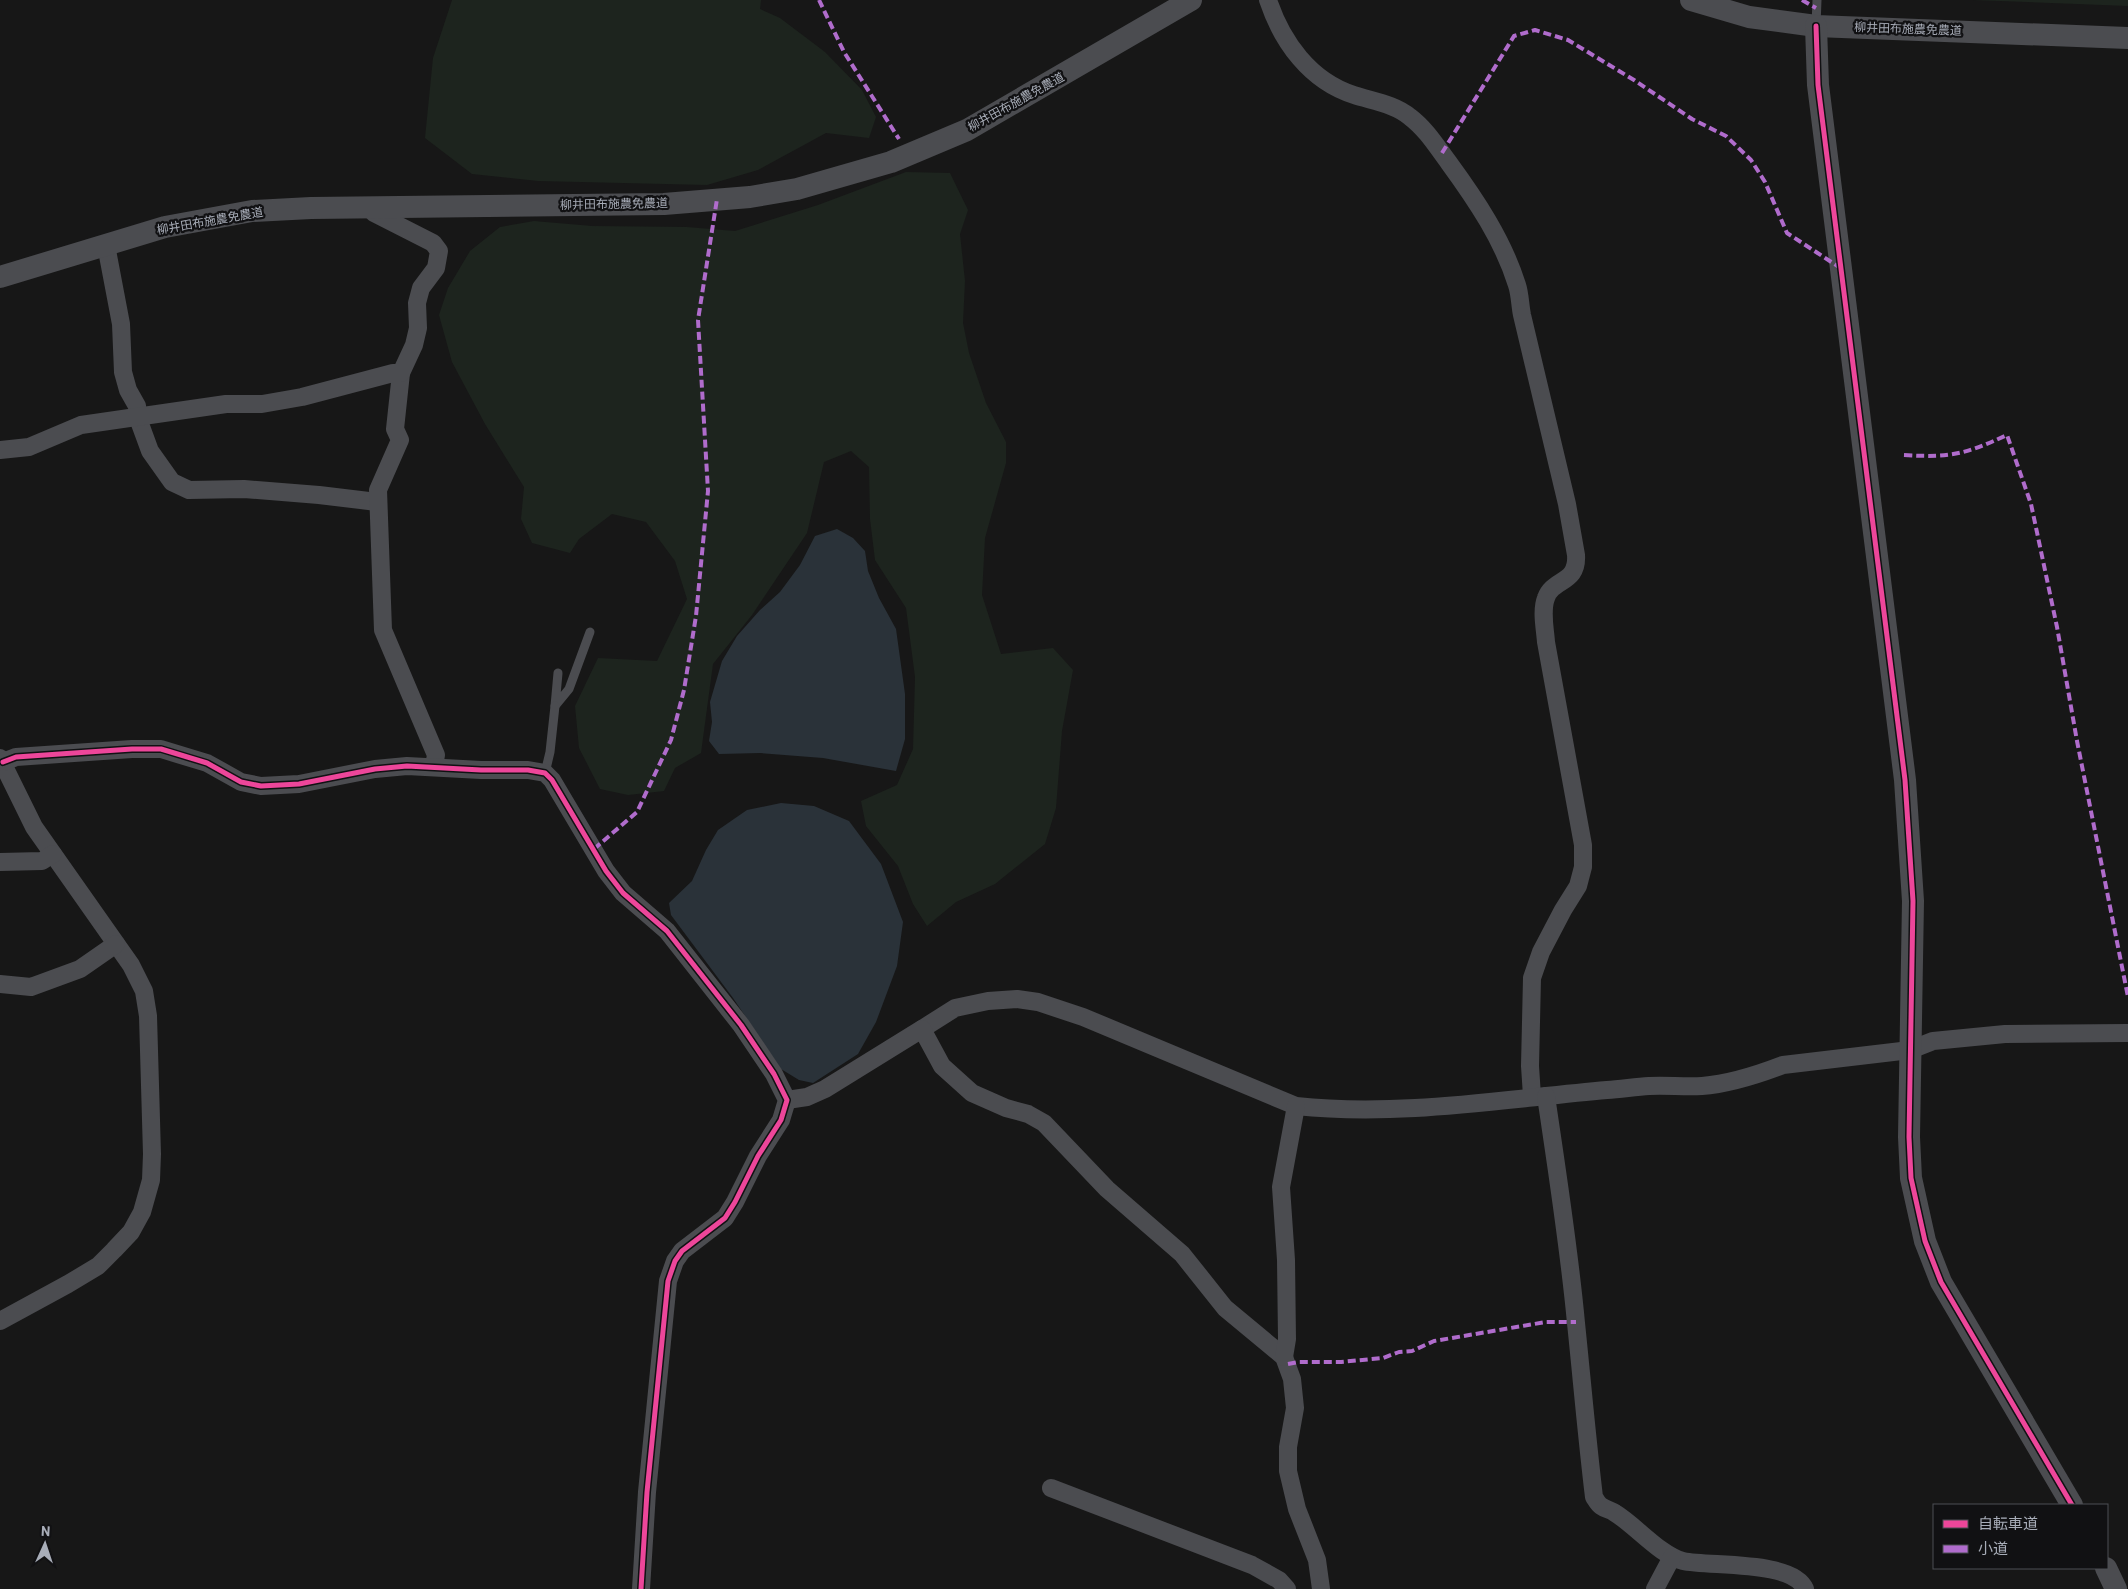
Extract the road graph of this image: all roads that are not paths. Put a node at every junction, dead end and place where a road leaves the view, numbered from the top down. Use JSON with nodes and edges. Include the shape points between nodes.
{"nodes":[{"id":1,"x":1191,"y":0,"type":"edge"},
{"id":2,"x":1268,"y":0,"type":"edge"},
{"id":3,"x":1691,"y":0,"type":"edge"},
{"id":4,"x":1817,"y":0,"type":"edge"},
{"id":5,"x":1816,"y":26,"type":"junction"},
{"id":6,"x":2128,"y":38,"type":"edge"},
{"id":7,"x":369,"y":208,"type":"junction"},
{"id":8,"x":106,"y":245,"type":"junction"},
{"id":9,"x":0,"y":277,"type":"edge"},
{"id":10,"x":401,"y":374,"type":"junction"},
{"id":11,"x":138,"y":416,"type":"junction"},
{"id":12,"x":0,"y":450,"type":"edge"},
{"id":13,"x":378,"y":502,"type":"junction"},
{"id":14,"x":590,"y":632,"type":"dead end"},
{"id":15,"x":558,"y":673,"type":"dead end"},
{"id":16,"x":555,"y":706,"type":"junction"},
{"id":17,"x":1,"y":760,"type":"edge"},
{"id":18,"x":434,"y":766,"type":"junction"},
{"id":19,"x":545,"y":772,"type":"junction"},
{"id":20,"x":53,"y":854,"type":"junction"},
{"id":21,"x":0,"y":862,"type":"edge"},
{"id":22,"x":116,"y":944,"type":"junction"},
{"id":23,"x":0,"y":984,"type":"edge"},
{"id":24,"x":922,"y":1029,"type":"junction"},
{"id":25,"x":2128,"y":1033,"type":"edge"},
{"id":26,"x":1910,"y":1050,"type":"junction"},
{"id":27,"x":1539,"y":1096,"type":"junction"},
{"id":28,"x":787,"y":1100,"type":"junction"},
{"id":29,"x":1296,"y":1106,"type":"junction"},
{"id":30,"x":0,"y":1321,"type":"edge"},
{"id":31,"x":1284,"y":1357,"type":"junction"},
{"id":32,"x":1051,"y":1488,"type":"dead end"},
{"id":33,"x":2071,"y":1504,"type":"edge"},
{"id":34,"x":1672,"y":1557,"type":"junction"},
{"id":35,"x":2106,"y":1569,"type":"edge"},
{"id":36,"x":641,"y":1589,"type":"edge"},
{"id":37,"x":1287,"y":1589,"type":"edge"},
{"id":38,"x":1321,"y":1589,"type":"edge"},
{"id":39,"x":1656,"y":1589,"type":"edge"},
{"id":40,"x":1805,"y":1589,"type":"edge"},
{"id":41,"x":2116,"y":1589,"type":"edge"}],
"edges":[{"from":1,"to":7,"type":"street","name":"柳井田布施農免農道","via":[[967,130],[891,162],[797,189],[750,197],[664,204]]},
{"from":2,"to":27,"type":"street","via":[[1293,50],[1322,80],[1351,94],[1383,103],[1409,116],[1426,132],[1472,194],[1502,248],[1518,286],[1576,555],[1574,572],[1546,598],[1544,616],[1583,845],[1583,867],[1578,886],[1541,952],[1532,978],[1530,1066]]},
{"from":3,"to":5,"type":"street","name":"柳井田布施農免農道","via":[[1749,17]]},
{"from":4,"to":5,"type":"lane"},
{"from":5,"to":6,"type":"street","name":"柳井田布施農免農道"},
{"from":5,"to":26,"type":"street","via":[[1818,85],[1905,780],[1913,902]]},
{"from":7,"to":8,"type":"street","name":"柳井田布施農免農道","via":[[252,211],[165,227]]},
{"from":7,"to":10,"type":"street","via":[[433,242],[438,252],[436,268],[422,288],[417,303],[418,328]]},
{"from":8,"to":9,"type":"street","name":"柳井田布施農免農道"},
{"from":8,"to":11,"type":"street","via":[[121,324],[124,372]]},
{"from":10,"to":11,"type":"street","via":[[393,373],[262,404],[226,404]]},
{"from":10,"to":13,"type":"street","via":[[395,429],[400,440],[378,490]]},
{"from":11,"to":12,"type":"street","via":[[81,425],[29,447]]},
{"from":11,"to":13,"type":"street","via":[[150,452],[172,482],[189,490],[244,489]]},
{"from":13,"to":18,"type":"street","via":[[383,630],[436,754]]},
{"from":14,"to":16,"type":"lane","via":[[569,689]]},
{"from":15,"to":16,"type":"lane"},
{"from":16,"to":19,"type":"lane"},
{"from":17,"to":18,"type":"street","via":[[161,749],[207,764],[241,782],[261,786],[299,784],[375,769]]},
{"from":17,"to":20,"type":"street","via":[[34,827]]},
{"from":18,"to":19,"type":"street"},
{"from":19,"to":28,"type":"street","via":[[606,871],[623,893],[667,931],[741,1025],[774,1074]]},
{"from":20,"to":21,"type":"street","via":[[42,861]]},
{"from":20,"to":22,"type":"street"},
{"from":22,"to":23,"type":"street","via":[[80,969],[31,987]]},
{"from":22,"to":30,"type":"street","via":[[144,991],[148,1016],[151,1180],[142,1212],[131,1232],[98,1266]]},
{"from":24,"to":28,"type":"street","via":[[825,1089],[807,1097]]},
{"from":24,"to":29,"type":"street","via":[[955,1008],[988,1001],[1038,1002],[1084,1017]]},
{"from":24,"to":31,"type":"street","via":[[942,1066],[972,1092],[1044,1123],[1107,1189],[1182,1254],[1225,1308]]},
{"from":25,"to":26,"type":"street","via":[[2005,1034],[1933,1041]]},
{"from":26,"to":27,"type":"street","via":[[1782,1064],[1725,1083],[1701,1086],[1648,1086]]},
{"from":26,"to":33,"type":"street","via":[[1911,1178],[1925,1241],[1941,1282]]},
{"from":27,"to":29,"type":"street","via":[[1374,1109]]},
{"from":27,"to":34,"type":"street","via":[[1576,1322],[1594,1497],[1599,1506],[1615,1513]]},
{"from":28,"to":36,"type":"street","via":[[781,1120],[735,1202],[724,1218],[682,1251],[668,1281]]},
{"from":29,"to":31,"type":"street","via":[[1282,1187],[1287,1319]]},
{"from":31,"to":38,"type":"street","via":[[1292,1379],[1295,1408],[1288,1447],[1288,1471],[1297,1509],[1317,1560]]},
{"from":32,"to":37,"type":"street","via":[[1252,1565],[1279,1580]]},
{"from":34,"to":39,"type":"street"},
{"from":34,"to":40,"type":"street","via":[[1773,1571],[1792,1576]]},
{"from":35,"to":41,"type":"street"}]}
